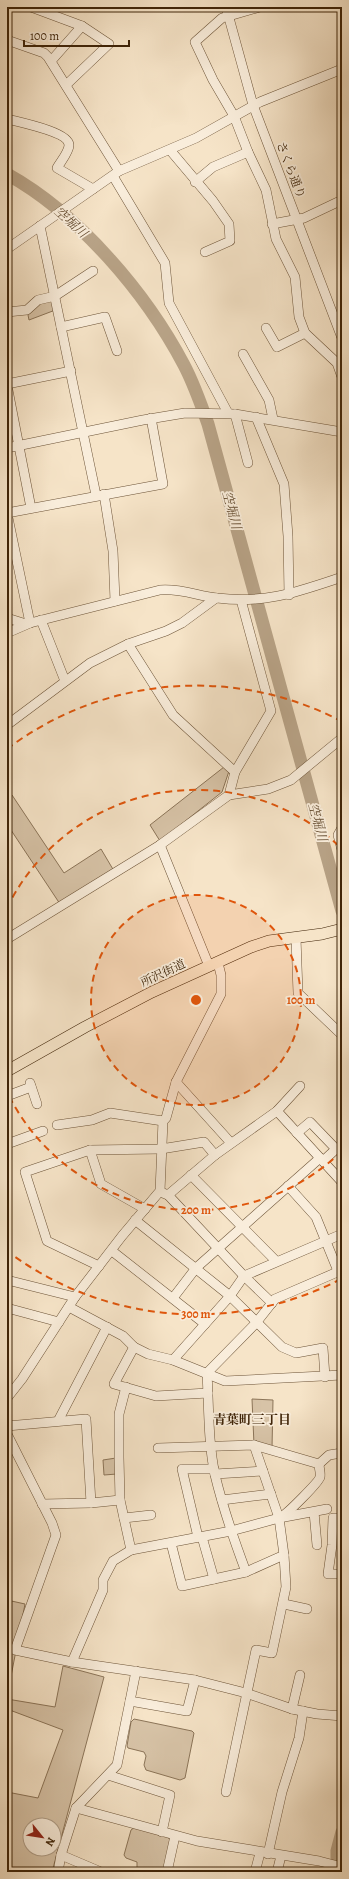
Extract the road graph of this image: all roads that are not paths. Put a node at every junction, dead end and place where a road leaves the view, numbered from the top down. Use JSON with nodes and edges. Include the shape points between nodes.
{"nodes":[{"id":1,"x":31,"y":7,"type":"edge"},
{"id":2,"x":260,"y":7,"type":"edge"},
{"id":3,"x":227,"y":12,"type":"edge"},
{"id":4,"x":82,"y":26,"type":"junction"},
{"id":5,"x":7,"y":40,"type":"edge"},
{"id":6,"x":52,"y":62,"type":"junction"},
{"id":7,"x":342,"y":69,"type":"edge"},
{"id":8,"x":66,"y":85,"type":"junction"},
{"id":9,"x":253,"y":105,"type":"junction"},
{"id":10,"x":234,"y":116,"type":"junction"},
{"id":11,"x":7,"y":119,"type":"edge"},
{"id":12,"x":170,"y":150,"type":"junction"},
{"id":13,"x":248,"y":152,"type":"junction"},
{"id":14,"x":116,"y":174,"type":"junction"},
{"id":15,"x":195,"y":182,"type":"junction"},
{"id":16,"x":93,"y":189,"type":"junction"},
{"id":17,"x":342,"y":200,"type":"edge"},
{"id":18,"x":297,"y":220,"type":"junction"},
{"id":19,"x":272,"y":224,"type":"junction"},
{"id":20,"x":40,"y":226,"type":"junction"},
{"id":21,"x":10,"y":245,"type":"edge"},
{"id":22,"x":206,"y":252,"type":"dead end"},
{"id":23,"x":93,"y":271,"type":"dead end"},
{"id":24,"x":55,"y":296,"type":"junction"},
{"id":25,"x":7,"y":312,"type":"edge"},
{"id":26,"x":61,"y":327,"type":"junction"},
{"id":27,"x":266,"y":328,"type":"dead end"},
{"id":28,"x":305,"y":333,"type":"junction"},
{"id":29,"x":342,"y":338,"type":"edge"},
{"id":30,"x":117,"y":351,"type":"dead end"},
{"id":31,"x":243,"y":354,"type":"dead end"},
{"id":32,"x":340,"y":362,"type":"edge"},
{"id":33,"x":70,"y":371,"type":"junction"},
{"id":34,"x":342,"y":377,"type":"edge"},
{"id":35,"x":7,"y":384,"type":"edge"},
{"id":36,"x":232,"y":413,"type":"junction"},
{"id":37,"x":256,"y":417,"type":"junction"},
{"id":38,"x":151,"y":418,"type":"junction"},
{"id":39,"x":273,"y":419,"type":"junction"},
{"id":40,"x":83,"y":432,"type":"junction"},
{"id":41,"x":342,"y":432,"type":"edge"},
{"id":42,"x":19,"y":446,"type":"junction"},
{"id":43,"x":7,"y":448,"type":"edge"},
{"id":44,"x":248,"y":463,"type":"dead end"},
{"id":45,"x":100,"y":495,"type":"junction"},
{"id":46,"x":31,"y":508,"type":"junction"},
{"id":47,"x":7,"y":513,"type":"edge"},
{"id":48,"x":342,"y":577,"type":"edge"},
{"id":49,"x":289,"y":595,"type":"junction"},
{"id":50,"x":216,"y":598,"type":"junction"},
{"id":51,"x":242,"y":600,"type":"junction"},
{"id":52,"x":115,"y":601,"type":"junction"},
{"id":53,"x":7,"y":618,"type":"edge"},
{"id":54,"x":41,"y":620,"type":"junction"},
{"id":55,"x":28,"y":624,"type":"junction"},
{"id":56,"x":7,"y":633,"type":"edge"},
{"id":57,"x":128,"y":644,"type":"junction"},
{"id":58,"x":65,"y":681,"type":"junction"},
{"id":59,"x":7,"y":725,"type":"edge"},
{"id":60,"x":342,"y":738,"type":"edge"},
{"id":61,"x":235,"y":772,"type":"junction"},
{"id":62,"x":229,"y":795,"type":"junction"},
{"id":63,"x":342,"y":828,"type":"edge"},
{"id":64,"x":160,"y":845,"type":"junction"},
{"id":65,"x":342,"y":850,"type":"edge"},
{"id":66,"x":339,"y":930,"type":"edge"},
{"id":67,"x":296,"y":938,"type":"junction"},
{"id":68,"x":7,"y":939,"type":"edge"},
{"id":69,"x":213,"y":964,"type":"junction"},
{"id":70,"x":342,"y":1035,"type":"edge"},
{"id":71,"x":7,"y":1071,"type":"edge"},
{"id":72,"x":176,"y":1082,"type":"junction"},
{"id":73,"x":300,"y":1086,"type":"dead end"},
{"id":74,"x":7,"y":1096,"type":"edge"},
{"id":75,"x":37,"y":1104,"type":"dead end"},
{"id":76,"x":277,"y":1111,"type":"junction"},
{"id":77,"x":163,"y":1121,"type":"junction"},
{"id":78,"x":57,"y":1125,"type":"dead end"},
{"id":79,"x":43,"y":1131,"type":"dead end"},
{"id":80,"x":297,"y":1133,"type":"junction"},
{"id":81,"x":231,"y":1143,"type":"junction"},
{"id":82,"x":7,"y":1144,"type":"edge"},
{"id":83,"x":161,"y":1149,"type":"junction"},
{"id":84,"x":90,"y":1150,"type":"junction"},
{"id":85,"x":215,"y":1155,"type":"junction"},
{"id":86,"x":321,"y":1159,"type":"junction"},
{"id":87,"x":192,"y":1175,"type":"junction"},
{"id":88,"x":342,"y":1182,"type":"edge"},
{"id":89,"x":288,"y":1186,"type":"junction"},
{"id":90,"x":164,"y":1193,"type":"junction"},
{"id":91,"x":145,"y":1209,"type":"junction"},
{"id":92,"x":135,"y":1220,"type":"junction"},
{"id":93,"x":242,"y":1226,"type":"junction"},
{"id":94,"x":342,"y":1234,"type":"edge"},
{"id":95,"x":326,"y":1241,"type":"junction"},
{"id":96,"x":218,"y":1248,"type":"junction"},
{"id":97,"x":112,"y":1251,"type":"junction"},
{"id":98,"x":276,"y":1261,"type":"junction"},
{"id":99,"x":99,"y":1266,"type":"junction"},
{"id":100,"x":196,"y":1268,"type":"junction"},
{"id":101,"x":340,"y":1271,"type":"edge"},
{"id":102,"x":244,"y":1276,"type":"junction"},
{"id":103,"x":7,"y":1280,"type":"edge"},
{"id":104,"x":230,"y":1296,"type":"junction"},
{"id":105,"x":75,"y":1297,"type":"junction"},
{"id":106,"x":173,"y":1298,"type":"junction"},
{"id":107,"x":272,"y":1303,"type":"junction"},
{"id":108,"x":69,"y":1307,"type":"junction"},
{"id":109,"x":7,"y":1308,"type":"edge"},
{"id":110,"x":59,"y":1322,"type":"junction"},
{"id":111,"x":256,"y":1322,"type":"junction"},
{"id":112,"x":205,"y":1324,"type":"junction"},
{"id":113,"x":107,"y":1327,"type":"junction"},
{"id":114,"x":134,"y":1347,"type":"junction"},
{"id":115,"x":173,"y":1360,"type":"junction"},
{"id":116,"x":206,"y":1374,"type":"junction"},
{"id":117,"x":325,"y":1376,"type":"junction"},
{"id":118,"x":342,"y":1376,"type":"edge"},
{"id":119,"x":126,"y":1387,"type":"junction"},
{"id":120,"x":208,"y":1393,"type":"junction"},
{"id":121,"x":7,"y":1398,"type":"edge"},
{"id":122,"x":58,"y":1421,"type":"junction"},
{"id":123,"x":7,"y":1426,"type":"edge"},
{"id":124,"x":7,"y":1434,"type":"edge"},
{"id":125,"x":254,"y":1444,"type":"junction"},
{"id":126,"x":211,"y":1446,"type":"junction"},
{"id":127,"x":158,"y":1448,"type":"dead end"},
{"id":128,"x":342,"y":1453,"type":"edge"},
{"id":129,"x":319,"y":1464,"type":"junction"},
{"id":130,"x":215,"y":1471,"type":"junction"},
{"id":131,"x":263,"y":1471,"type":"junction"},
{"id":132,"x":271,"y":1494,"type":"junction"},
{"id":133,"x":120,"y":1500,"type":"junction"},
{"id":134,"x":222,"y":1500,"type":"junction"},
{"id":135,"x":91,"y":1503,"type":"junction"},
{"id":136,"x":42,"y":1504,"type":"junction"},
{"id":137,"x":327,"y":1509,"type":"dead end"},
{"id":138,"x":314,"y":1512,"type":"junction"},
{"id":139,"x":151,"y":1515,"type":"dead end"},
{"id":140,"x":124,"y":1518,"type":"junction"},
{"id":141,"x":279,"y":1518,"type":"junction"},
{"id":142,"x":342,"y":1518,"type":"edge"},
{"id":143,"x":231,"y":1531,"type":"junction"},
{"id":144,"x":200,"y":1537,"type":"junction"},
{"id":145,"x":171,"y":1543,"type":"junction"},
{"id":146,"x":316,"y":1545,"type":"dead end"},
{"id":147,"x":131,"y":1550,"type":"junction"},
{"id":148,"x":284,"y":1555,"type":"junction"},
{"id":149,"x":246,"y":1572,"type":"junction"},
{"id":150,"x":342,"y":1574,"type":"edge"},
{"id":151,"x":214,"y":1579,"type":"junction"},
{"id":152,"x":284,"y":1604,"type":"junction"},
{"id":153,"x":307,"y":1609,"type":"dead end"},
{"id":154,"x":72,"y":1662,"type":"junction"},
{"id":155,"x":136,"y":1671,"type":"junction"},
{"id":156,"x":300,"y":1675,"type":"dead end"},
{"id":157,"x":195,"y":1680,"type":"junction"},
{"id":158,"x":246,"y":1693,"type":"junction"},
{"id":159,"x":130,"y":1701,"type":"junction"},
{"id":160,"x":292,"y":1709,"type":"junction"},
{"id":161,"x":303,"y":1711,"type":"junction"},
{"id":162,"x":342,"y":1716,"type":"edge"},
{"id":163,"x":108,"y":1775,"type":"junction"},
{"id":164,"x":226,"y":1792,"type":"dead end"},
{"id":165,"x":76,"y":1808,"type":"junction"},
{"id":166,"x":162,"y":1832,"type":"junction"},
{"id":167,"x":175,"y":1836,"type":"junction"},
{"id":168,"x":62,"y":1852,"type":"edge"},
{"id":169,"x":264,"y":1853,"type":"junction"},
{"id":170,"x":62,"y":1855,"type":"edge"},
{"id":171,"x":281,"y":1856,"type":"junction"},
{"id":172,"x":61,"y":1857,"type":"edge"},
{"id":173,"x":342,"y":1867,"type":"edge"},
{"id":174,"x":58,"y":1872,"type":"edge"},
{"id":175,"x":101,"y":1872,"type":"edge"},
{"id":176,"x":167,"y":1872,"type":"edge"},
{"id":177,"x":255,"y":1872,"type":"edge"},
{"id":178,"x":277,"y":1872,"type":"edge"}],
"edges":[{"from":1,"to":4,"type":"street"},
{"from":2,"to":3,"type":"street"},
{"from":3,"to":9,"type":"street","name":"さくら通り"},
{"from":3,"to":10,"type":"street","via":[[195,42]]},
{"from":4,"to":6,"type":"street"},
{"from":4,"to":8,"type":"street","via":[[109,44]]},
{"from":5,"to":6,"type":"street","via":[[44,54]]},
{"from":6,"to":8,"type":"street"},
{"from":7,"to":9,"type":"street"},
{"from":8,"to":14,"type":"street"},
{"from":9,"to":10,"type":"street"},
{"from":9,"to":18,"type":"street","name":"さくら通り"},
{"from":10,"to":12,"type":"street"},
{"from":10,"to":13,"type":"street"},
{"from":11,"to":16,"type":"street","via":[[56,132],[66,139],[68,147],[57,168]]},
{"from":12,"to":14,"type":"street"},
{"from":12,"to":15,"type":"street"},
{"from":13,"to":15,"type":"street","via":[[212,166]]},
{"from":13,"to":19,"type":"street","via":[[266,190]]},
{"from":14,"to":16,"type":"street"},
{"from":14,"to":36,"type":"street","via":[[165,263],[169,303]]},
{"from":15,"to":22,"type":"street","via":[[213,201],[229,224],[230,241]]},
{"from":16,"to":20,"type":"street"},
{"from":17,"to":18,"type":"street"},
{"from":18,"to":19,"type":"street"},
{"from":18,"to":29,"type":"street","name":"さくら通り"},
{"from":19,"to":28,"type":"street","via":[[276,239],[295,277],[299,317]]},
{"from":20,"to":21,"type":"street"},
{"from":20,"to":24,"type":"street"},
{"from":23,"to":24,"type":"street"},
{"from":24,"to":25,"type":"street","via":[[38,300],[27,310]]},
{"from":24,"to":26,"type":"street"},
{"from":26,"to":30,"type":"street","via":[[105,317]]},
{"from":26,"to":33,"type":"street"},
{"from":27,"to":28,"type":"street","via":[[277,347]]},
{"from":28,"to":32,"type":"street"},
{"from":31,"to":39,"type":"street","via":[[269,400]]},
{"from":32,"to":34,"type":"street"},
{"from":33,"to":35,"type":"street"},
{"from":33,"to":40,"type":"street"},
{"from":35,"to":42,"type":"street"},
{"from":36,"to":37,"type":"street"},
{"from":36,"to":38,"type":"street","via":[[185,413]]},
{"from":36,"to":44,"type":"street"},
{"from":37,"to":39,"type":"street"},
{"from":37,"to":49,"type":"street","via":[[284,484]]},
{"from":38,"to":40,"type":"street"},
{"from":38,"to":45,"type":"street","via":[[163,484]]},
{"from":39,"to":41,"type":"street"},
{"from":40,"to":42,"type":"street"},
{"from":40,"to":45,"type":"street"},
{"from":42,"to":43,"type":"street"},
{"from":42,"to":46,"type":"street"},
{"from":45,"to":46,"type":"street"},
{"from":45,"to":52,"type":"street","via":[[113,551]]},
{"from":46,"to":47,"type":"street"},
{"from":47,"to":55,"type":"street"},
{"from":48,"to":49,"type":"street"},
{"from":49,"to":51,"type":"street"},
{"from":50,"to":51,"type":"street"},
{"from":50,"to":52,"type":"street","via":[[169,589]]},
{"from":50,"to":57,"type":"street","via":[[182,623]]},
{"from":51,"to":61,"type":"street","via":[[271,711]]},
{"from":52,"to":54,"type":"street"},
{"from":53,"to":55,"type":"street"},
{"from":54,"to":55,"type":"street"},
{"from":54,"to":58,"type":"street"},
{"from":55,"to":56,"type":"street"},
{"from":57,"to":58,"type":"street","via":[[90,663]]},
{"from":57,"to":61,"type":"street","via":[[173,715]]},
{"from":58,"to":59,"type":"street"},
{"from":60,"to":62,"type":"street","via":[[295,777],[268,789]]},
{"from":61,"to":62,"type":"street"},
{"from":62,"to":64,"type":"street"},
{"from":63,"to":65,"type":"street","via":[[338,835]]},
{"from":64,"to":68,"type":"street"},
{"from":64,"to":69,"type":"street"},
{"from":66,"to":67,"type":"main road","name":"所沢街道"},
{"from":67,"to":69,"type":"main road","name":"所沢街道","via":[[260,944]]},
{"from":67,"to":70,"type":"street","via":[[298,993]]},
{"from":69,"to":71,"type":"main road","name":"所沢街道","via":[[117,1010]]},
{"from":69,"to":72,"type":"street","via":[[221,975],[221,994]]},
{"from":72,"to":77,"type":"street"},
{"from":72,"to":81,"type":"street"},
{"from":73,"to":76,"type":"street"},
{"from":74,"to":75,"type":"street","via":[[30,1084]]},
{"from":76,"to":80,"type":"street"},
{"from":76,"to":81,"type":"street"},
{"from":77,"to":78,"type":"street","via":[[110,1113],[92,1120]]},
{"from":77,"to":83,"type":"street"},
{"from":79,"to":82,"type":"street"},
{"from":80,"to":86,"type":"street"},
{"from":80,"to":86,"type":"street","via":[[310,1122],[336,1149]]},
{"from":81,"to":85,"type":"street"},
{"from":83,"to":84,"type":"street"},
{"from":83,"to":85,"type":"street","via":[[204,1142]]},
{"from":83,"to":90,"type":"street"},
{"from":84,"to":91,"type":"street","via":[[101,1184]]},
{"from":84,"to":99,"type":"street","via":[[25,1172],[47,1241]]},
{"from":85,"to":87,"type":"street"},
{"from":86,"to":88,"type":"street"},
{"from":86,"to":89,"type":"street"},
{"from":87,"to":90,"type":"street"},
{"from":87,"to":93,"type":"street"},
{"from":89,"to":93,"type":"street"},
{"from":89,"to":95,"type":"street","via":[[316,1217]]},
{"from":90,"to":91,"type":"street"},
{"from":90,"to":96,"type":"street"},
{"from":91,"to":92,"type":"street"},
{"from":92,"to":97,"type":"street"},
{"from":92,"to":100,"type":"street"},
{"from":93,"to":96,"type":"street"},
{"from":93,"to":98,"type":"street"},
{"from":94,"to":95,"type":"street"},
{"from":95,"to":98,"type":"street"},
{"from":95,"to":101,"type":"street"},
{"from":96,"to":100,"type":"street"},
{"from":96,"to":102,"type":"street"},
{"from":97,"to":99,"type":"street"},
{"from":97,"to":106,"type":"street"},
{"from":98,"to":102,"type":"street"},
{"from":99,"to":105,"type":"street"},
{"from":100,"to":104,"type":"street"},
{"from":100,"to":106,"type":"street"},
{"from":101,"to":107,"type":"street","via":[[275,1299]]},
{"from":102,"to":104,"type":"street"},
{"from":102,"to":107,"type":"street"},
{"from":103,"to":105,"type":"street"},
{"from":104,"to":111,"type":"street"},
{"from":104,"to":112,"type":"street"},
{"from":105,"to":108,"type":"street"},
{"from":106,"to":112,"type":"street"},
{"from":107,"to":111,"type":"street"},
{"from":108,"to":110,"type":"street"},
{"from":108,"to":113,"type":"street"},
{"from":109,"to":110,"type":"street"},
{"from":110,"to":121,"type":"street"},
{"from":111,"to":116,"type":"street"},
{"from":111,"to":117,"type":"street","via":[[282,1347],[296,1353],[323,1348]]},
{"from":112,"to":115,"type":"street"},
{"from":113,"to":114,"type":"street","via":[[123,1336]]},
{"from":113,"to":122,"type":"street"},
{"from":114,"to":115,"type":"street","via":[[148,1354]]},
{"from":114,"to":119,"type":"street","via":[[114,1384]]},
{"from":115,"to":116,"type":"street"},
{"from":116,"to":117,"type":"street","via":[[225,1381],[237,1382]]},
{"from":116,"to":120,"type":"street"},
{"from":117,"to":118,"type":"street"},
{"from":119,"to":120,"type":"street","via":[[156,1396]]},
{"from":119,"to":133,"type":"street","via":[[119,1414]]},
{"from":120,"to":126,"type":"street"},
{"from":122,"to":123,"type":"street"},
{"from":122,"to":135,"type":"street","via":[[86,1419]]},
{"from":124,"to":136,"type":"street"},
{"from":125,"to":126,"type":"street"},
{"from":125,"to":129,"type":"street"},
{"from":125,"to":131,"type":"street"},
{"from":126,"to":127,"type":"street"},
{"from":126,"to":130,"type":"street"},
{"from":128,"to":129,"type":"street","via":[[329,1455]]},
{"from":129,"to":141,"type":"street","via":[[321,1476],[316,1485],[296,1502],[288,1513]]},
{"from":130,"to":131,"type":"street"},
{"from":130,"to":134,"type":"street"},
{"from":130,"to":144,"type":"street","via":[[182,1469]]},
{"from":131,"to":132,"type":"street"},
{"from":132,"to":134,"type":"street"},
{"from":132,"to":141,"type":"street"},
{"from":133,"to":135,"type":"street"},
{"from":133,"to":140,"type":"street"},
{"from":134,"to":143,"type":"street"},
{"from":135,"to":136,"type":"street"},
{"from":136,"to":154,"type":"street","via":[[56,1535],[15,1650]]},
{"from":137,"to":138,"type":"street"},
{"from":138,"to":141,"type":"street"},
{"from":138,"to":146,"type":"street"},
{"from":139,"to":140,"type":"street"},
{"from":140,"to":147,"type":"street"},
{"from":141,"to":143,"type":"street"},
{"from":141,"to":148,"type":"street"},
{"from":142,"to":150,"type":"street","via":[[333,1518],[328,1574]]},
{"from":143,"to":144,"type":"street"},
{"from":143,"to":149,"type":"street"},
{"from":144,"to":145,"type":"street"},
{"from":144,"to":151,"type":"street"},
{"from":145,"to":147,"type":"street"},
{"from":145,"to":151,"type":"street","via":[[182,1586]]},
{"from":147,"to":154,"type":"street","via":[[113,1561],[103,1580],[103,1590]]},
{"from":148,"to":149,"type":"street"},
{"from":148,"to":152,"type":"street"},
{"from":149,"to":151,"type":"street"},
{"from":152,"to":153,"type":"street"},
{"from":152,"to":158,"type":"street","via":[[272,1653],[256,1650]]},
{"from":154,"to":155,"type":"street"},
{"from":155,"to":157,"type":"street"},
{"from":155,"to":159,"type":"street"},
{"from":156,"to":160,"type":"street"},
{"from":157,"to":158,"type":"street"},
{"from":157,"to":159,"type":"street","via":[[187,1711]]},
{"from":158,"to":160,"type":"street"},
{"from":158,"to":164,"type":"street"},
{"from":159,"to":163,"type":"street","via":[[117,1765]]},
{"from":160,"to":161,"type":"street"},
{"from":161,"to":162,"type":"street"},
{"from":161,"to":169,"type":"street","via":[[299,1738]]},
{"from":163,"to":165,"type":"street"},
{"from":163,"to":166,"type":"street","via":[[170,1795]]},
{"from":165,"to":166,"type":"street"},
{"from":165,"to":168,"type":"street"},
{"from":166,"to":167,"type":"street"},
{"from":167,"to":169,"type":"street"},
{"from":167,"to":176,"type":"street"},
{"from":169,"to":171,"type":"street"},
{"from":169,"to":177,"type":"street"},
{"from":170,"to":175,"type":"street"},
{"from":171,"to":173,"type":"street"},
{"from":171,"to":178,"type":"street"},
{"from":172,"to":174,"type":"street"}]}
